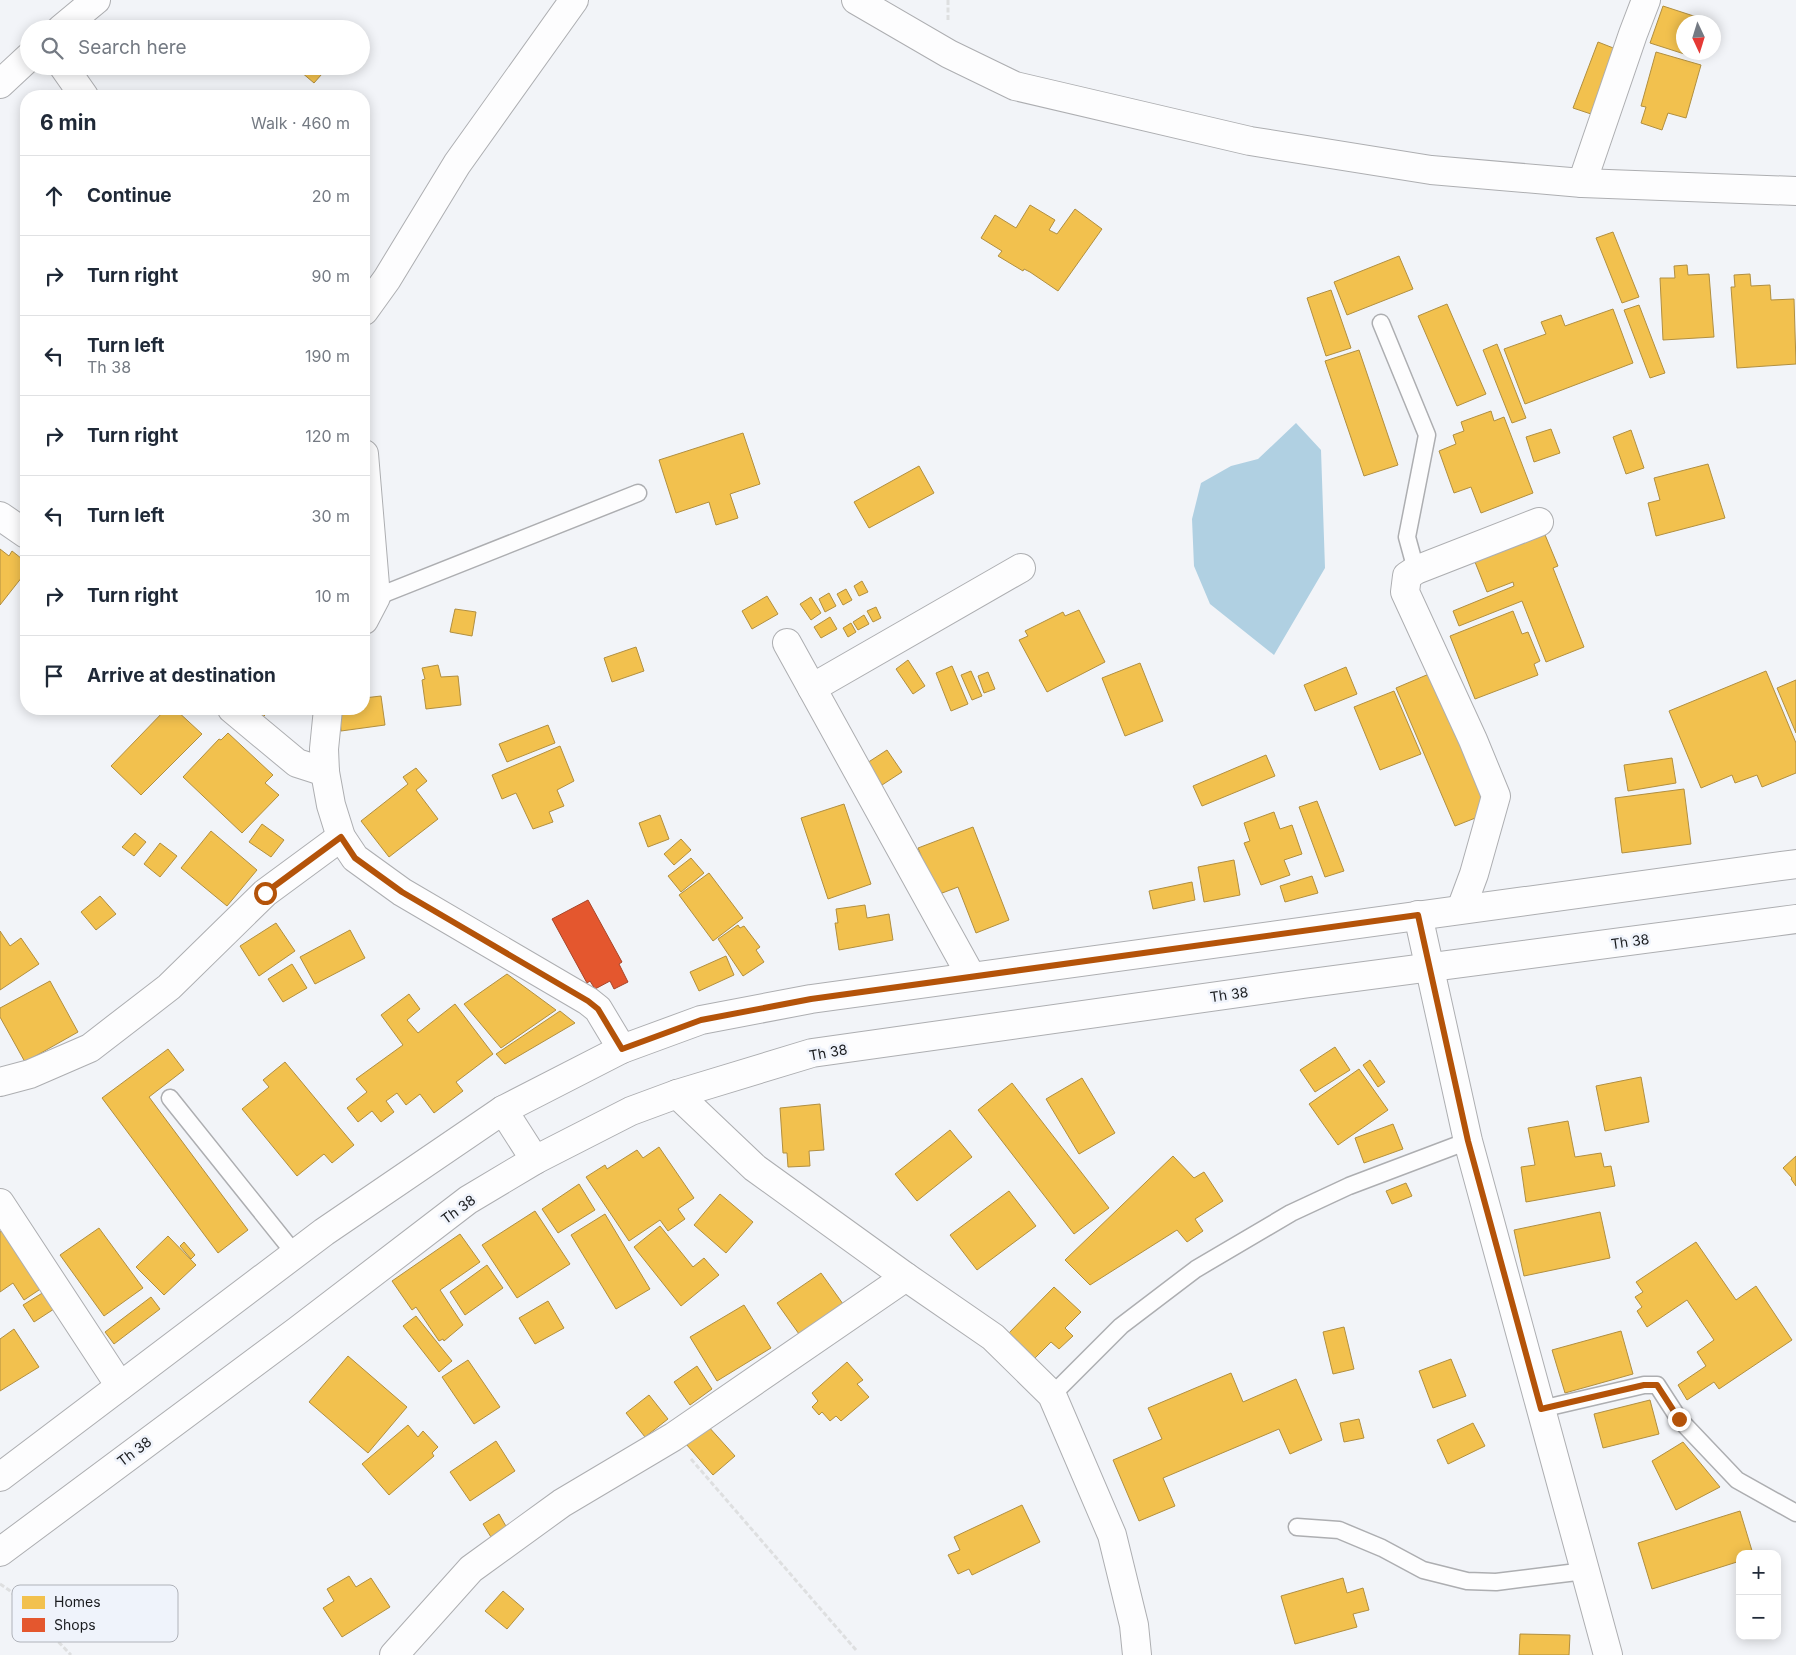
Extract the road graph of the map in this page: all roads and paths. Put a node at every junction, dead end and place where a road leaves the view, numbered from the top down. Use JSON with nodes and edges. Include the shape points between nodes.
{"nodes":[{"id":1,"x":96,"y":0,"type":"edge"},
{"id":2,"x":574,"y":0,"type":"edge"},
{"id":3,"x":856,"y":0,"type":"edge"},
{"id":4,"x":1646,"y":0,"type":"edge"},
{"id":5,"x":72,"y":20,"type":"edge"},
{"id":6,"x":20,"y":66,"type":"edge"},
{"id":7,"x":69,"y":75,"type":"edge"},
{"id":8,"x":0,"y":84,"type":"edge"},
{"id":9,"x":80,"y":90,"type":"edge"},
{"id":10,"x":1582,"y":183,"type":"junction"},
{"id":11,"x":1796,"y":190,"type":"edge"},
{"id":12,"x":370,"y":303,"type":"edge"},
{"id":13,"x":1381,"y":324,"type":"dead end"},
{"id":14,"x":638,"y":493,"type":"dead end"},
{"id":15,"x":0,"y":516,"type":"edge"},
{"id":16,"x":1539,"y":522,"type":"dead end"},
{"id":17,"x":20,"y":530,"type":"edge"},
{"id":18,"x":1021,"y":568,"type":"dead end"},
{"id":19,"x":1416,"y":570,"type":"junction"},
{"id":20,"x":370,"y":608,"type":"edge"},
{"id":21,"x":787,"y":643,"type":"dead end"},
{"id":22,"x":812,"y":688,"type":"junction"},
{"id":23,"x":239,"y":715,"type":"edge"},
{"id":24,"x":327,"y":715,"type":"edge"},
{"id":25,"x":325,"y":772,"type":"junction"},
{"id":26,"x":341,"y":837,"type":"junction"},
{"id":27,"x":1796,"y":864,"type":"edge"},
{"id":28,"x":1461,"y":909,"type":"junction"},
{"id":29,"x":1418,"y":915,"type":"junction"},
{"id":30,"x":1796,"y":919,"type":"edge"},
{"id":31,"x":1430,"y":968,"type":"junction"},
{"id":32,"x":971,"y":976,"type":"junction"},
{"id":33,"x":622,"y":1049,"type":"junction"},
{"id":34,"x":0,"y":1082,"type":"edge"},
{"id":35,"x":676,"y":1094,"type":"junction"},
{"id":36,"x":170,"y":1098,"type":"dead end"},
{"id":37,"x":503,"y":1110,"type":"junction"},
{"id":38,"x":1468,"y":1141,"type":"junction"},
{"id":39,"x":535,"y":1160,"type":"junction"},
{"id":40,"x":0,"y":1203,"type":"edge"},
{"id":41,"x":295,"y":1254,"type":"junction"},
{"id":42,"x":906,"y":1277,"type":"junction"},
{"id":43,"x":120,"y":1386,"type":"junction"},
{"id":44,"x":1052,"y":1395,"type":"junction"},
{"id":45,"x":1541,"y":1409,"type":"junction"},
{"id":46,"x":673,"y":1437,"type":"junction"},
{"id":47,"x":0,"y":1477,"type":"edge"},
{"id":48,"x":1796,"y":1513,"type":"edge"},
{"id":49,"x":1297,"y":1527,"type":"dead end"},
{"id":50,"x":0,"y":1552,"type":"edge"},
{"id":51,"x":1585,"y":1571,"type":"junction"},
{"id":52,"x":0,"y":1584,"type":"edge"},
{"id":53,"x":12,"y":1594,"type":"edge"},
{"id":54,"x":58,"y":1642,"type":"edge"},
{"id":55,"x":856,"y":1650,"type":"dead end"},
{"id":56,"x":71,"y":1655,"type":"edge"},
{"id":57,"x":394,"y":1655,"type":"edge"},
{"id":58,"x":1137,"y":1655,"type":"edge"},
{"id":59,"x":1608,"y":1655,"type":"edge"}],
"edges":[{"from":1,"to":5,"type":"street"},
{"from":2,"to":12,"type":"street","via":[[457,164]]},
{"from":3,"to":10,"type":"street","via":[[949,54],[1015,86],[1250,141],[1431,170]]},
{"from":4,"to":10,"type":"street"},
{"from":6,"to":8,"type":"street"},
{"from":7,"to":9,"type":"street"},
{"from":10,"to":11,"type":"street"},
{"from":13,"to":19,"type":"lane","via":[[1427,434],[1406,537]]},
{"from":14,"to":20,"type":"lane"},
{"from":15,"to":17,"type":"street"},
{"from":16,"to":19,"type":"street"},
{"from":18,"to":22,"type":"street"},
{"from":19,"to":28,"type":"street","via":[[1407,576],[1405,592],[1496,796]]},
{"from":21,"to":22,"type":"street"},
{"from":22,"to":32,"type":"street"},
{"from":23,"to":25,"type":"street","via":[[297,763]]},
{"from":24,"to":25,"type":"street"},
{"from":25,"to":26,"type":"street"},
{"from":26,"to":33,"type":"street","via":[[355,858],[402,892],[588,1001],[598,1009]]},
{"from":26,"to":34,"type":"street","via":[[265,893],[169,987],[90,1048],[30,1074]]},
{"from":27,"to":28,"type":"street"},
{"from":28,"to":29,"type":"street"},
{"from":29,"to":31,"type":"street"},
{"from":29,"to":32,"type":"street"},
{"from":30,"to":31,"type":"street","name":"Th 38"},
{"from":31,"to":35,"type":"street","name":"Th 38","via":[[812,1053]]},
{"from":31,"to":38,"type":"street"},
{"from":32,"to":33,"type":"street","via":[[811,999],[701,1020]]},
{"from":33,"to":37,"type":"street"},
{"from":35,"to":39,"type":"street","name":"Th 38","via":[[631,1111]]},
{"from":35,"to":42,"type":"street","via":[[755,1168]]},
{"from":36,"to":41,"type":"lane"},
{"from":37,"to":39,"type":"street"},
{"from":37,"to":41,"type":"street"},
{"from":38,"to":44,"type":"lane","via":[[1349,1186],[1196,1269],[1121,1326]]},
{"from":38,"to":45,"type":"street"},
{"from":39,"to":50,"type":"street","name":"Th 38","via":[[468,1200]]},
{"from":40,"to":43,"type":"street"},
{"from":41,"to":43,"type":"street"},
{"from":42,"to":44,"type":"street","via":[[992,1338]]},
{"from":42,"to":46,"type":"street"},
{"from":43,"to":47,"type":"street"},
{"from":44,"to":58,"type":"street","via":[[1112,1535],[1134,1625]]},
{"from":45,"to":48,"type":"lane","via":[[1644,1385],[1657,1385],[1679,1419],[1737,1480]]},
{"from":45,"to":51,"type":"street"},
{"from":46,"to":55,"type":"path"},
{"from":46,"to":57,"type":"street","via":[[562,1503],[471,1569]]},
{"from":49,"to":51,"type":"lane","via":[[1339,1530],[1423,1570],[1466,1581],[1496,1582]]},
{"from":51,"to":59,"type":"street"},
{"from":52,"to":53,"type":"path"},
{"from":54,"to":56,"type":"path"}]}
